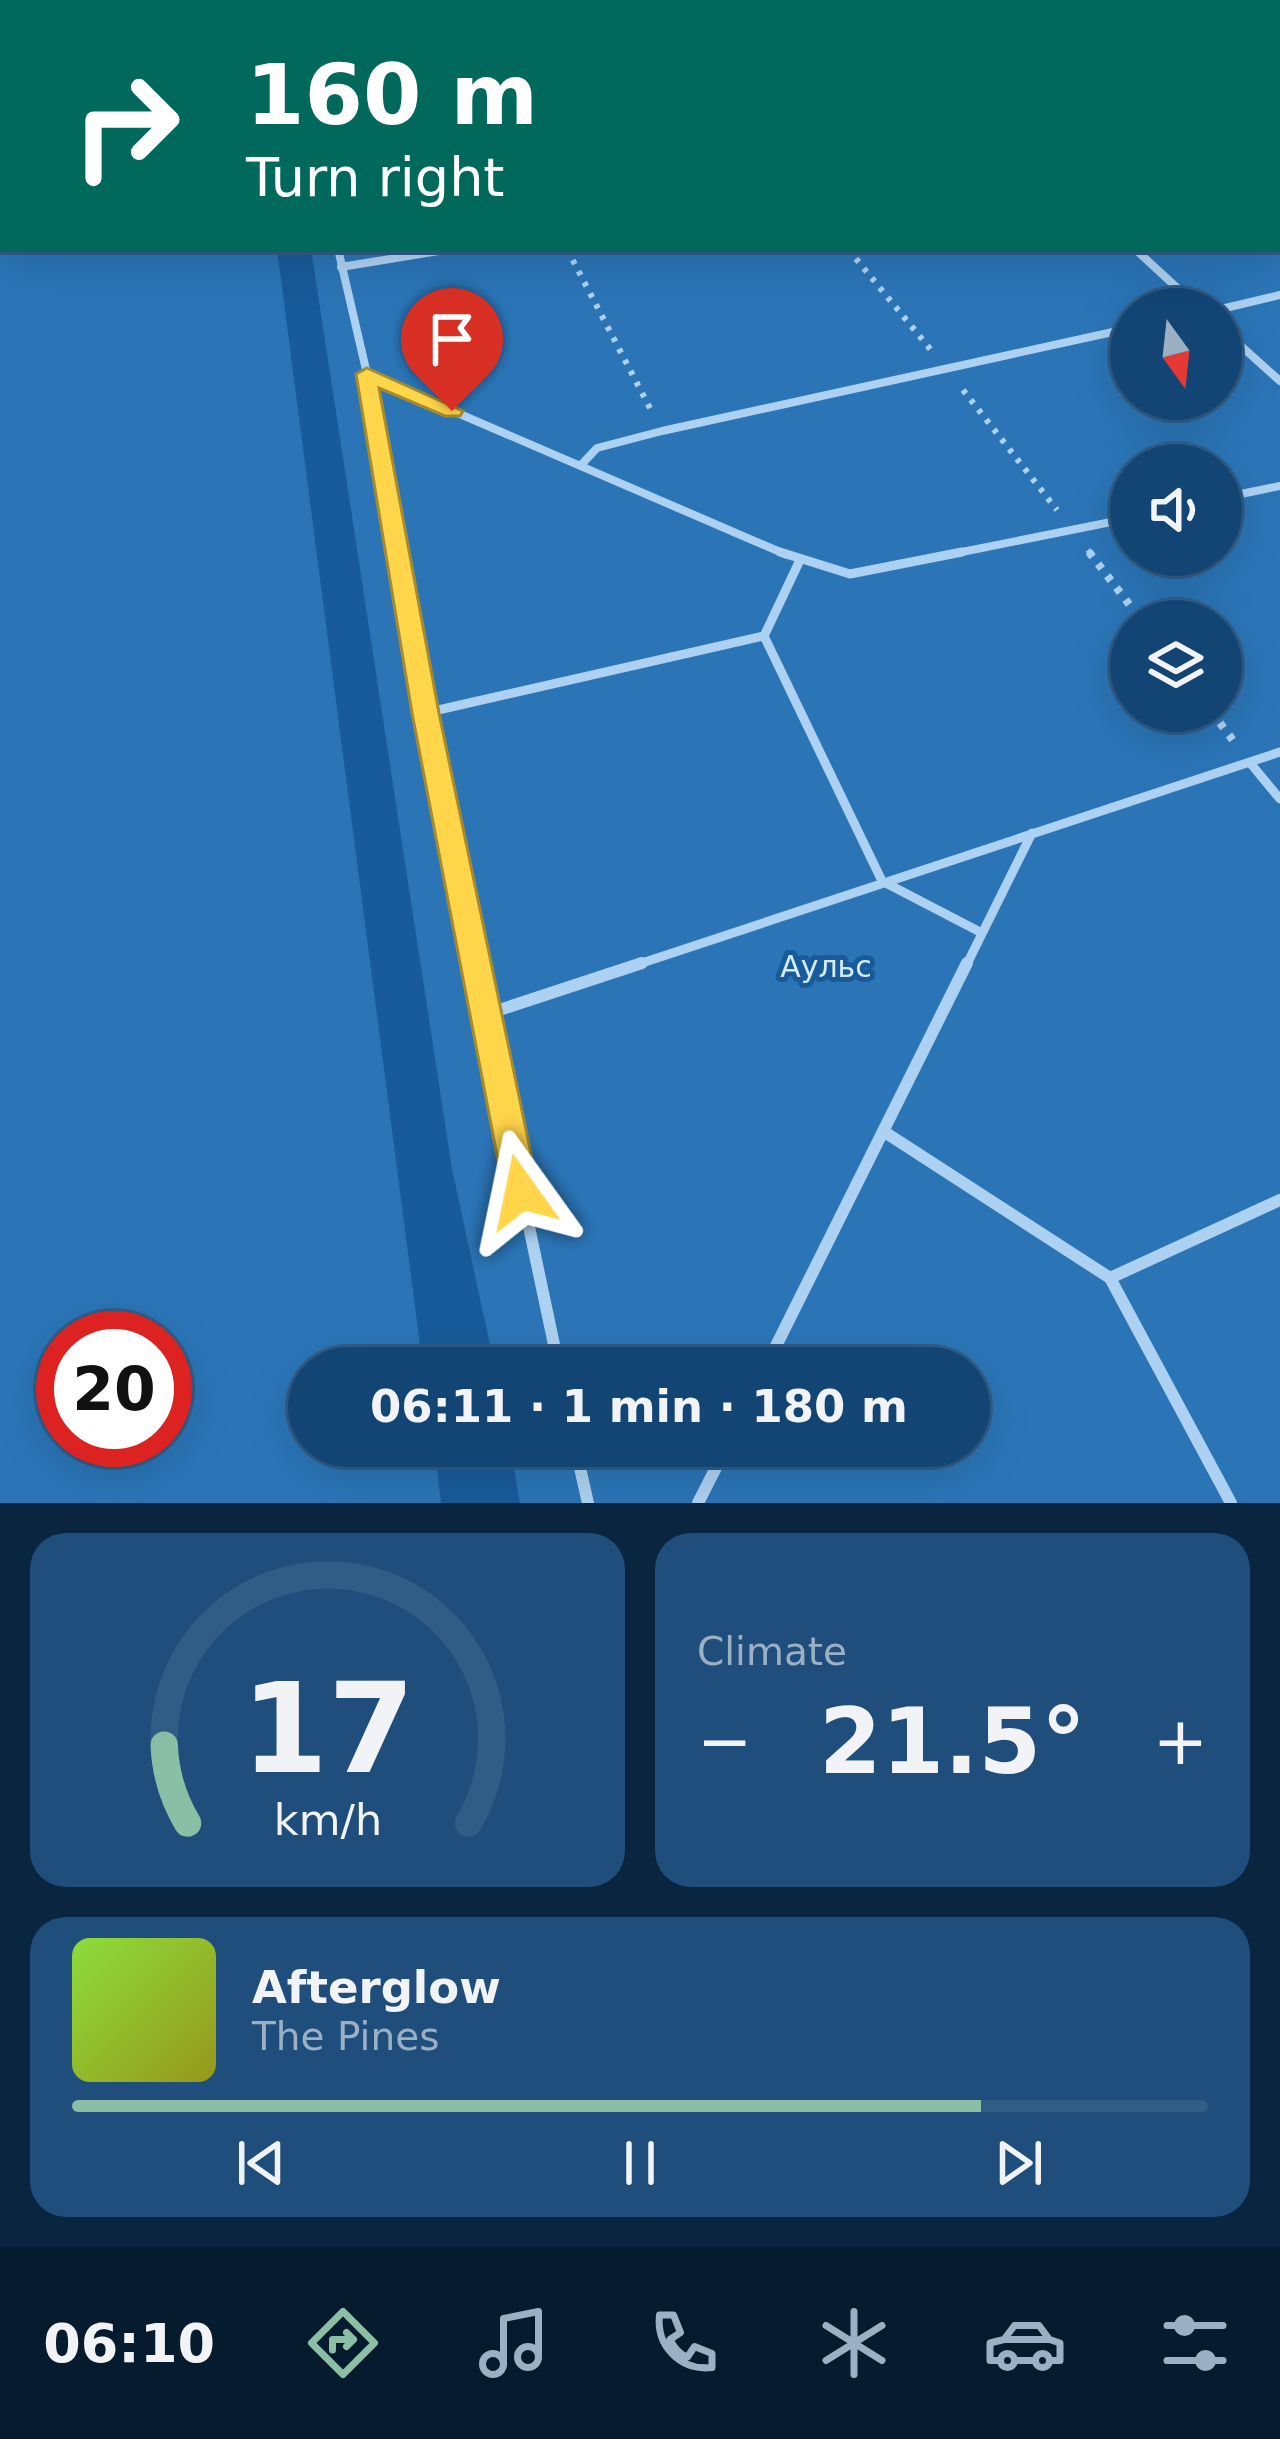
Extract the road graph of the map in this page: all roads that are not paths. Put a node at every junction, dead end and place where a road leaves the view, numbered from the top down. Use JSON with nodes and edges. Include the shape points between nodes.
{"nodes":[{"id":1,"x":338,"y":252,"type":"edge"},
{"id":2,"x":433,"y":252,"type":"edge"},
{"id":3,"x":1139,"y":252,"type":"edge"},
{"id":4,"x":341,"y":267,"type":"junction"},
{"id":5,"x":1178,"y":288,"type":"edge"},
{"id":6,"x":1280,"y":295,"type":"edge"},
{"id":7,"x":1242,"y":304,"type":"edge"},
{"id":8,"x":1110,"y":332,"type":"edge"},
{"id":9,"x":1242,"y":347,"type":"edge"},
{"id":10,"x":367,"y":374,"type":"junction"},
{"id":11,"x":1280,"y":381,"type":"edge"},
{"id":12,"x":581,"y":466,"type":"junction"},
{"id":13,"x":1280,"y":486,"type":"edge"},
{"id":14,"x":1242,"y":494,"type":"edge"},
{"id":15,"x":1110,"y":522,"type":"edge"},
{"id":16,"x":800,"y":560,"type":"junction"},
{"id":17,"x":764,"y":636,"type":"junction"},
{"id":18,"x":425,"y":713,"type":"junction"},
{"id":19,"x":1280,"y":752,"type":"edge"},
{"id":20,"x":1251,"y":764,"type":"junction"},
{"id":21,"x":1280,"y":799,"type":"edge"},
{"id":22,"x":1032,"y":833,"type":"junction"},
{"id":23,"x":882,"y":880,"type":"junction"},
{"id":24,"x":982,"y":933,"type":"junction"},
{"id":25,"x":484,"y":1015,"type":"junction"},
{"id":26,"x":883,"y":1131,"type":"junction"},
{"id":27,"x":1280,"y":1200,"type":"edge"},
{"id":28,"x":1110,"y":1279,"type":"junction"},
{"id":29,"x":555,"y":1347,"type":"edge"},
{"id":30,"x":775,"y":1347,"type":"edge"},
{"id":31,"x":579,"y":1467,"type":"edge"},
{"id":32,"x":716,"y":1467,"type":"edge"},
{"id":33,"x":587,"y":1503,"type":"edge"},
{"id":34,"x":698,"y":1503,"type":"edge"},
{"id":35,"x":1231,"y":1503,"type":"edge"}],
"edges":[{"from":1,"to":4,"type":"lane"},
{"from":2,"to":4,"type":"lane"},
{"from":3,"to":5,"type":"lane"},
{"from":4,"to":10,"type":"lane"},
{"from":6,"to":7,"type":"lane"},
{"from":8,"to":12,"type":"lane","via":[[662,431],[597,448]]},
{"from":9,"to":11,"type":"lane"},
{"from":10,"to":12,"type":"lane"},
{"from":10,"to":18,"type":"lane"},
{"from":12,"to":16,"type":"lane"},
{"from":13,"to":14,"type":"lane"},
{"from":15,"to":16,"type":"lane","via":[[850,574]]},
{"from":16,"to":17,"type":"lane"},
{"from":17,"to":18,"type":"lane"},
{"from":17,"to":23,"type":"lane"},
{"from":18,"to":25,"type":"lane"},
{"from":19,"to":20,"type":"lane"},
{"from":20,"to":21,"type":"lane"},
{"from":20,"to":22,"type":"lane"},
{"from":22,"to":23,"type":"lane"},
{"from":22,"to":24,"type":"lane"},
{"from":23,"to":24,"type":"lane"},
{"from":23,"to":25,"type":"lane"},
{"from":24,"to":26,"type":"lane"},
{"from":25,"to":29,"type":"lane"},
{"from":26,"to":28,"type":"lane"},
{"from":26,"to":30,"type":"lane"},
{"from":27,"to":28,"type":"lane"},
{"from":28,"to":35,"type":"lane"},
{"from":31,"to":33,"type":"lane"},
{"from":32,"to":34,"type":"lane"}]}
